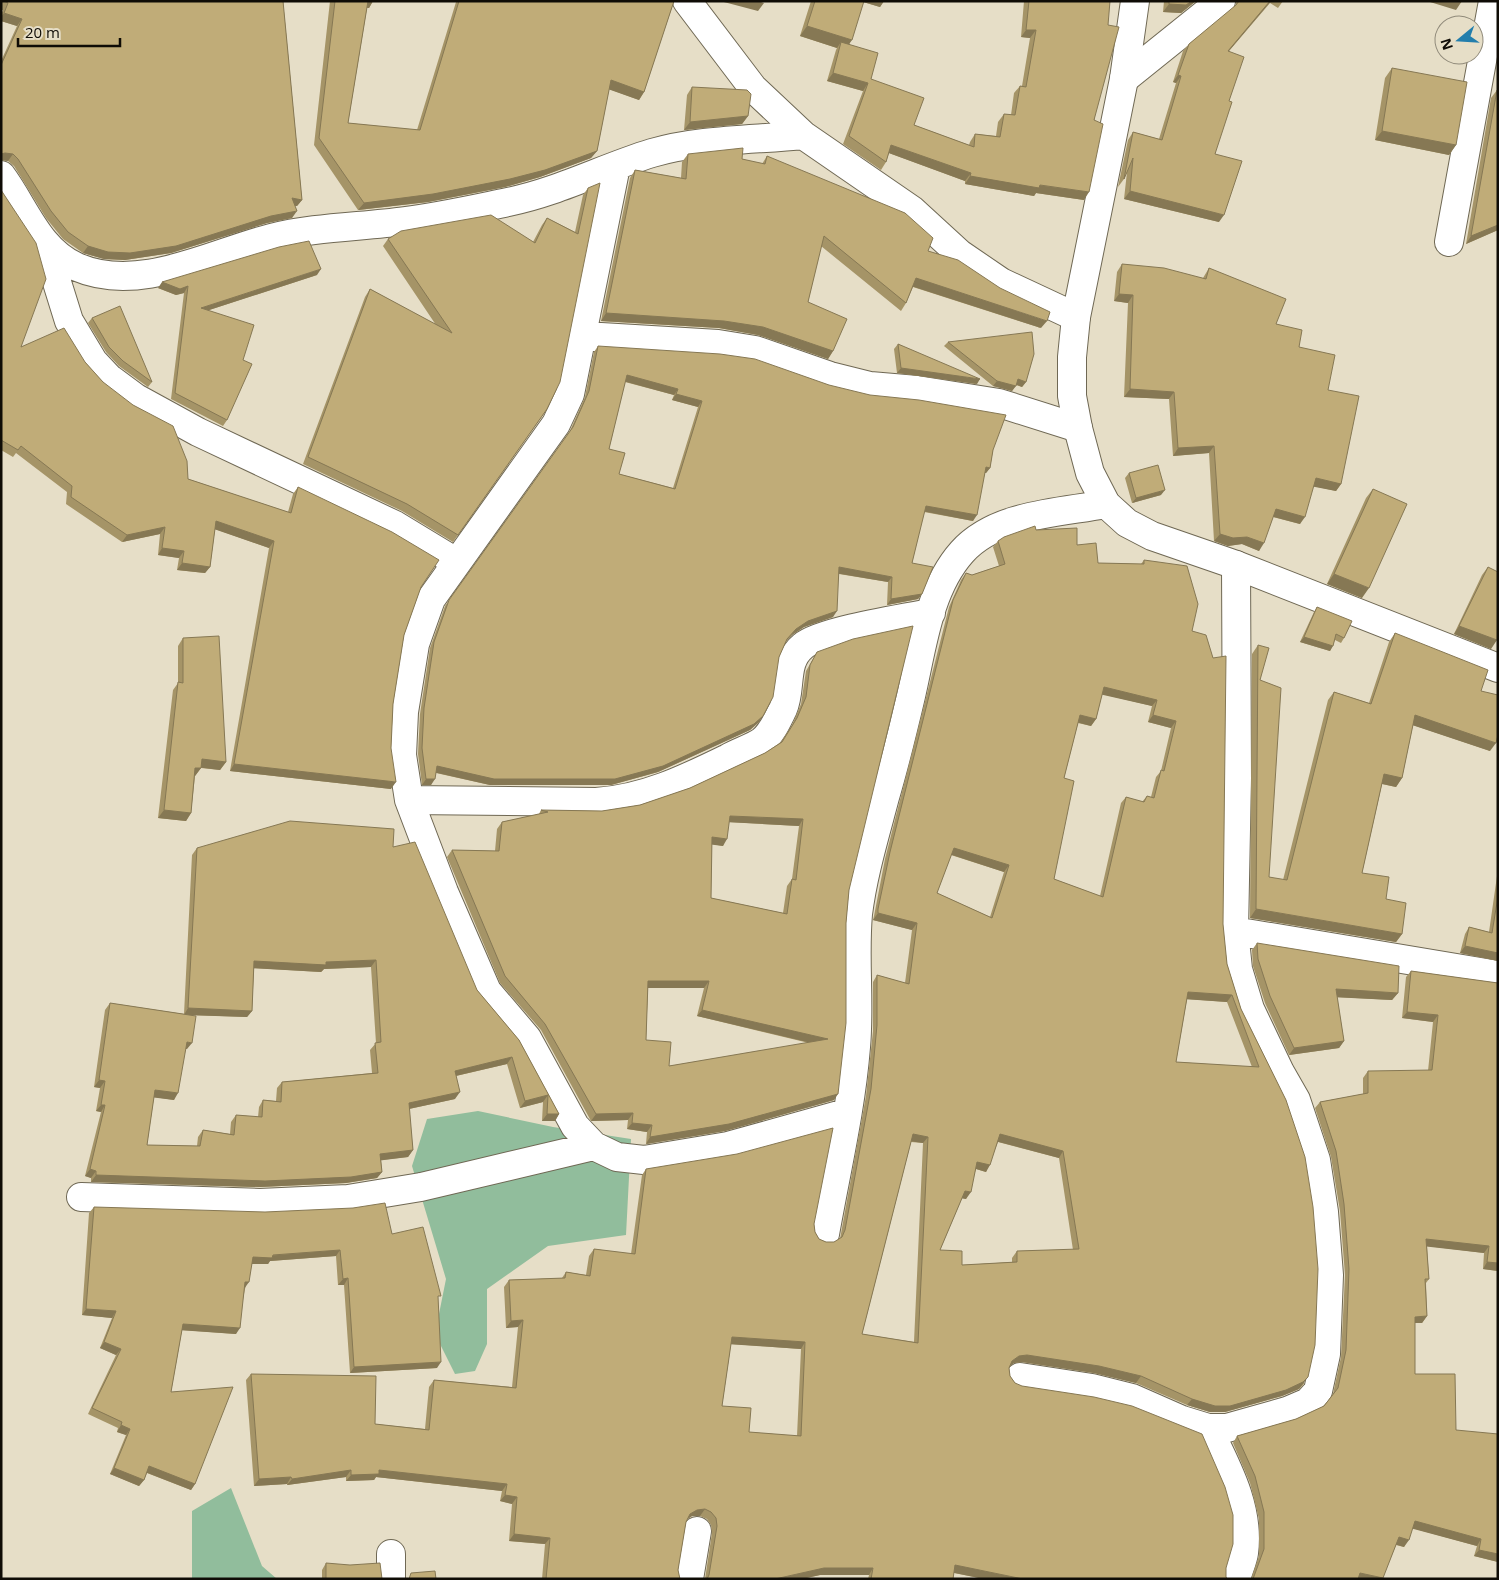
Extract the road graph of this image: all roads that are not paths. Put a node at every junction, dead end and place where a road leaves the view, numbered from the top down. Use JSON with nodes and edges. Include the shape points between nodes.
{"nodes":[{"id":1,"x":688,"y":1,"type":"edge"},
{"id":2,"x":1135,"y":1,"type":"edge"},
{"id":3,"x":1220,"y":1,"type":"edge"},
{"id":4,"x":1493,"y":1,"type":"edge"},
{"id":5,"x":1124,"y":79,"type":"junction"},
{"id":6,"x":803,"y":134,"type":"junction"},
{"id":7,"x":616,"y":166,"type":"junction"},
{"id":8,"x":1,"y":175,"type":"edge"},
{"id":9,"x":1449,"y":242,"type":"dead end"},
{"id":10,"x":46,"y":246,"type":"junction"},
{"id":11,"x":1076,"y":317,"type":"junction"},
{"id":12,"x":584,"y":336,"type":"junction"},
{"id":13,"x":1078,"y":428,"type":"junction"},
{"id":14,"x":1106,"y":504,"type":"junction"},
{"id":15,"x":456,"y":562,"type":"junction"},
{"id":16,"x":1236,"y":565,"type":"junction"},
{"id":17,"x":931,"y":613,"type":"junction"},
{"id":18,"x":1498,"y":668,"type":"edge"},
{"id":19,"x":409,"y":800,"type":"junction"},
{"id":20,"x":1234,"y":931,"type":"junction"},
{"id":21,"x":1498,"y":975,"type":"edge"},
{"id":22,"x":846,"y":1113,"type":"junction"},
{"id":23,"x":594,"y":1146,"type":"junction"},
{"id":24,"x":81,"y":1197,"type":"dead end"},
{"id":25,"x":825,"y":1234,"type":"dead end"},
{"id":26,"x":1020,"y":1377,"type":"dead end"},
{"id":27,"x":1208,"y":1428,"type":"junction"},
{"id":28,"x":697,"y":1531,"type":"dead end"},
{"id":29,"x":689,"y":1579,"type":"edge"},
{"id":30,"x":1236,"y":1579,"type":"edge"}],
"edges":[{"from":1,"to":6,"type":"street","via":[[753,88]]},
{"from":2,"to":5,"type":"street"},
{"from":3,"to":5,"type":"street"},
{"from":4,"to":9,"type":"street"},
{"from":5,"to":11,"type":"street"},
{"from":6,"to":7,"type":"street","via":[[688,147],[654,153]]},
{"from":6,"to":11,"type":"street","via":[[912,210],[960,254],[992,276]]},
{"from":7,"to":10,"type":"street","via":[[513,201],[404,222],[344,226],[272,238],[195,263],[140,276],[103,274],[77,267]]},
{"from":7,"to":12,"type":"street"},
{"from":8,"to":10,"type":"street"},
{"from":10,"to":15,"type":"street","via":[[69,321],[89,355],[109,378],[136,398],[198,432],[395,525]]},
{"from":11,"to":13,"type":"street","via":[[1072,396]]},
{"from":12,"to":13,"type":"street","via":[[718,344],[755,350],[870,386],[998,403]]},
{"from":12,"to":15,"type":"street","via":[[570,394],[556,424]]},
{"from":13,"to":14,"type":"street","via":[[1090,472]]},
{"from":14,"to":16,"type":"street","via":[[1127,523],[1152,536]]},
{"from":14,"to":17,"type":"street","via":[[1006,522],[984,532],[962,552],[942,580]]},
{"from":15,"to":19,"type":"street","via":[[431,599],[415,644],[404,712],[402,755]]},
{"from":16,"to":18,"type":"street"},
{"from":16,"to":20,"type":"street"},
{"from":17,"to":19,"type":"street","via":[[840,632],[803,645],[792,660],[785,704],[775,726],[762,741],[683,780],[648,793],[596,802]]},
{"from":17,"to":22,"type":"street","via":[[865,871],[858,914],[856,1048]]},
{"from":19,"to":23,"type":"street","via":[[487,991],[527,1038],[575,1126]]},
{"from":20,"to":21,"type":"street"},
{"from":20,"to":27,"type":"street","via":[[1238,969],[1250,1009],[1296,1100],[1316,1160],[1329,1275],[1326,1354],[1318,1391],[1308,1402],[1227,1428]]},
{"from":22,"to":23,"type":"street","via":[[728,1146],[644,1160],[617,1157]]},
{"from":22,"to":25,"type":"street"},
{"from":23,"to":24,"type":"street","via":[[421,1187],[348,1200],[260,1203]]},
{"from":26,"to":27,"type":"street","via":[[1132,1398]]},
{"from":27,"to":30,"type":"street","via":[[1230,1473],[1245,1521],[1244,1554]]},
{"from":28,"to":29,"type":"street"}]}
